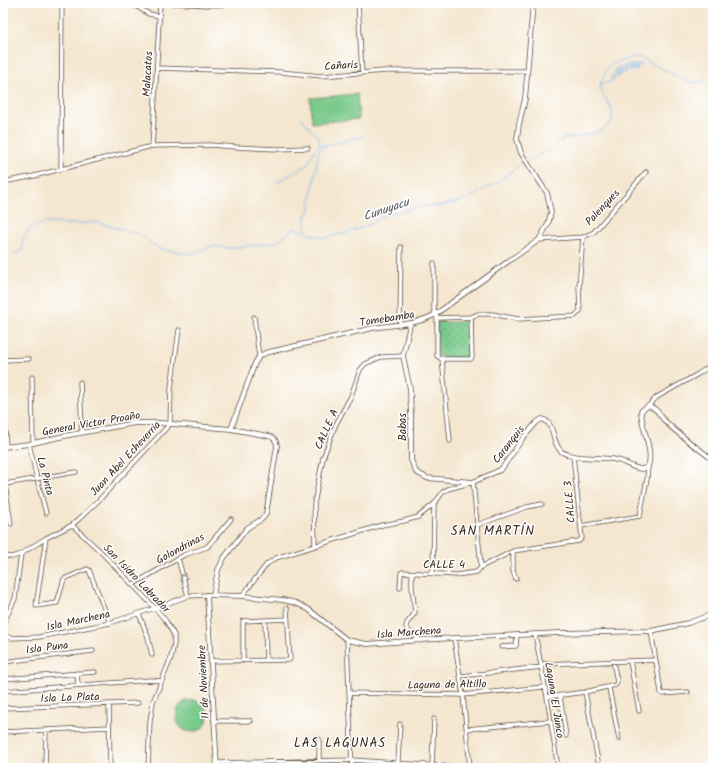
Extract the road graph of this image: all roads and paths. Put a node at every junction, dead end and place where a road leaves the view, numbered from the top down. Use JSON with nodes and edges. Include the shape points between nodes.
{"nodes":[{"id":1,"x":62,"y":3,"type":"edge"},
{"id":2,"x":131,"y":3,"type":"edge"},
{"id":3,"x":160,"y":3,"type":"edge"},
{"id":4,"x":172,"y":3,"type":"edge"},
{"id":5,"x":287,"y":3,"type":"edge"},
{"id":6,"x":358,"y":3,"type":"edge"},
{"id":7,"x":533,"y":3,"type":"edge"},
{"id":8,"x":159,"y":16,"type":"junction"},
{"id":9,"x":157,"y":68,"type":"junction"},
{"id":10,"x":527,"y":71,"type":"junction"},
{"id":11,"x":362,"y":73,"type":"junction"},
{"id":12,"x":152,"y":146,"type":"junction"},
{"id":13,"x":308,"y":148,"type":"dead end"},
{"id":14,"x":61,"y":169,"type":"junction"},
{"id":15,"x":646,"y":172,"type":"dead end"},
{"id":16,"x":3,"y":182,"type":"edge"},
{"id":17,"x":583,"y":237,"type":"junction"},
{"id":18,"x":539,"y":240,"type":"junction"},
{"id":19,"x":401,"y":247,"type":"dead end"},
{"id":20,"x":434,"y":263,"type":"dead end"},
{"id":21,"x":254,"y":316,"type":"dead end"},
{"id":22,"x":436,"y":316,"type":"junction"},
{"id":23,"x":470,"y":316,"type":"junction"},
{"id":24,"x":400,"y":324,"type":"junction"},
{"id":25,"x":410,"y":324,"type":"junction"},
{"id":26,"x":179,"y":330,"type":"dead end"},
{"id":27,"x":403,"y":356,"type":"junction"},
{"id":28,"x":259,"y":357,"type":"junction"},
{"id":29,"x":29,"y":358,"type":"dead end"},
{"id":30,"x":442,"y":359,"type":"junction"},
{"id":31,"x":3,"y":360,"type":"edge"},
{"id":32,"x":713,"y":364,"type":"edge"},
{"id":33,"x":32,"y":377,"type":"dead end"},
{"id":34,"x":80,"y":382,"type":"dead end"},
{"id":35,"x":3,"y":395,"type":"edge"},
{"id":36,"x":648,"y":406,"type":"junction"},
{"id":37,"x":3,"y":416,"type":"edge"},
{"id":38,"x":170,"y":424,"type":"junction"},
{"id":39,"x":231,"y":429,"type":"junction"},
{"id":40,"x":82,"y":432,"type":"junction"},
{"id":41,"x":450,"y":442,"type":"dead end"},
{"id":42,"x":31,"y":443,"type":"junction"},
{"id":43,"x":4,"y":447,"type":"edge"},
{"id":44,"x":574,"y":456,"type":"junction"},
{"id":45,"x":713,"y":460,"type":"edge"},
{"id":46,"x":648,"y":466,"type":"junction"},
{"id":47,"x":76,"y":472,"type":"dead end"},
{"id":48,"x":37,"y":479,"type":"junction"},
{"id":49,"x":473,"y":482,"type":"junction"},
{"id":50,"x":434,"y":504,"type":"junction"},
{"id":51,"x":542,"y":504,"type":"dead end"},
{"id":52,"x":46,"y":513,"type":"dead end"},
{"id":53,"x":231,"y":519,"type":"dead end"},
{"id":54,"x":11,"y":524,"type":"dead end"},
{"id":55,"x":72,"y":525,"type":"junction"},
{"id":56,"x":476,"y":525,"type":"junction"},
{"id":57,"x":581,"y":526,"type":"junction"},
{"id":58,"x":46,"y":538,"type":"junction"},
{"id":59,"x":574,"y":542,"type":"joint"},
{"id":60,"x":314,"y":545,"type":"junction"},
{"id":61,"x":513,"y":551,"type":"junction"},
{"id":62,"x":22,"y":554,"type":"junction"},
{"id":63,"x":3,"y":556,"type":"edge"},
{"id":64,"x":178,"y":558,"type":"junction"},
{"id":65,"x":481,"y":568,"type":"junction"},
{"id":66,"x":412,"y":573,"type":"junction"},
{"id":67,"x":434,"y":574,"type":"junction"},
{"id":68,"x":516,"y":579,"type":"dead end"},
{"id":69,"x":132,"y":585,"type":"junction"},
{"id":70,"x":400,"y":588,"type":"dead end"},
{"id":71,"x":207,"y":595,"type":"junction"},
{"id":72,"x":213,"y":595,"type":"junction"},
{"id":73,"x":188,"y":596,"type":"junction"},
{"id":74,"x":242,"y":596,"type":"junction"},
{"id":75,"x":155,"y":608,"type":"junction"},
{"id":76,"x":287,"y":608,"type":"dead end"},
{"id":77,"x":139,"y":614,"type":"junction"},
{"id":78,"x":713,"y":614,"type":"edge"},
{"id":79,"x":288,"y":619,"type":"junction"},
{"id":80,"x":265,"y":620,"type":"junction"},
{"id":81,"x":110,"y":622,"type":"junction"},
{"id":82,"x":3,"y":624,"type":"edge"},
{"id":83,"x":651,"y":631,"type":"junction"},
{"id":84,"x":535,"y":634,"type":"junction"},
{"id":85,"x":517,"y":635,"type":"junction"},
{"id":86,"x":3,"y":636,"type":"edge"},
{"id":87,"x":454,"y":638,"type":"junction"},
{"id":88,"x":347,"y":640,"type":"junction"},
{"id":89,"x":420,"y":640,"type":"junction"},
{"id":90,"x":501,"y":648,"type":"dead end"},
{"id":91,"x":93,"y":651,"type":"dead end"},
{"id":92,"x":152,"y":655,"type":"dead end"},
{"id":93,"x":266,"y":660,"type":"junction"},
{"id":94,"x":655,"y":660,"type":"junction"},
{"id":95,"x":211,"y":661,"type":"junction"},
{"id":96,"x":243,"y":661,"type":"junction"},
{"id":97,"x":613,"y":661,"type":"junction"},
{"id":98,"x":630,"y":661,"type":"junction"},
{"id":99,"x":3,"y":662,"type":"edge"},
{"id":100,"x":541,"y":666,"type":"junction"},
{"id":101,"x":95,"y":672,"type":"dead end"},
{"id":102,"x":77,"y":673,"type":"junction"},
{"id":103,"x":461,"y":676,"type":"junction"},
{"id":104,"x":3,"y":680,"type":"edge"},
{"id":105,"x":162,"y":681,"type":"junction"},
{"id":106,"x":78,"y":685,"type":"junction"},
{"id":107,"x":544,"y":687,"type":"junction"},
{"id":108,"x":609,"y":688,"type":"junction"},
{"id":109,"x":3,"y":691,"type":"edge"},
{"id":110,"x":585,"y":692,"type":"junction"},
{"id":111,"x":688,"y":692,"type":"dead end"},
{"id":112,"x":349,"y":693,"type":"junction"},
{"id":113,"x":463,"y":695,"type":"junction"},
{"id":114,"x":560,"y":696,"type":"junction"},
{"id":115,"x":547,"y":698,"type":"junction"},
{"id":116,"x":138,"y":703,"type":"dead end"},
{"id":117,"x":109,"y":704,"type":"junction"},
{"id":118,"x":3,"y":708,"type":"edge"},
{"id":119,"x":639,"y":711,"type":"dead end"},
{"id":120,"x":434,"y":719,"type":"dead end"},
{"id":121,"x":214,"y":721,"type":"junction"},
{"id":122,"x":251,"y":721,"type":"dead end"},
{"id":123,"x":550,"y":721,"type":"junction"},
{"id":124,"x":400,"y":724,"type":"dead end"},
{"id":125,"x":109,"y":727,"type":"junction"},
{"id":126,"x":467,"y":729,"type":"junction"},
{"id":127,"x":46,"y":730,"type":"junction"},
{"id":128,"x":3,"y":732,"type":"edge"},
{"id":129,"x":566,"y":736,"type":"dead end"},
{"id":130,"x":319,"y":739,"type":"dead end"},
{"id":131,"x":619,"y":739,"type":"dead end"},
{"id":132,"x":352,"y":760,"type":"junction"},
{"id":133,"x":319,"y":761,"type":"junction"},
{"id":134,"x":398,"y":762,"type":"junction"},
{"id":135,"x":598,"y":762,"type":"dead end"},
{"id":136,"x":432,"y":765,"type":"junction"},
{"id":137,"x":216,"y":766,"type":"edge"},
{"id":138,"x":45,"y":768,"type":"edge"},
{"id":139,"x":110,"y":768,"type":"edge"},
{"id":140,"x":148,"y":768,"type":"edge"},
{"id":141,"x":352,"y":768,"type":"edge"},
{"id":142,"x":470,"y":768,"type":"edge"},
{"id":143,"x":558,"y":768,"type":"edge"}],
"edges":[{"from":1,"to":14,"type":"street"},
{"from":2,"to":8,"type":"street"},
{"from":3,"to":8,"type":"street","name":"Malacatos"},
{"from":4,"to":5,"type":"street"},
{"from":6,"to":11,"type":"street"},
{"from":7,"to":10,"type":"street"},
{"from":8,"to":9,"type":"street","name":"Malacatos"},
{"from":9,"to":11,"type":"street","name":"Cañaris","via":[[322,76]]},
{"from":9,"to":12,"type":"street","name":"Malacatos"},
{"from":10,"to":11,"type":"street","name":"Cañaris"},
{"from":10,"to":18,"type":"street","name":"Tomebamba","via":[[525,99],[517,139],[520,154],[547,193],[549,201],[551,212],[548,224]]},
{"from":12,"to":13,"type":"street"},
{"from":12,"to":14,"type":"street"},
{"from":14,"to":16,"type":"street"},
{"from":15,"to":17,"type":"street","name":"Palenques","via":[[594,232]]},
{"from":17,"to":18,"type":"street","name":"Palenques"},
{"from":17,"to":23,"type":"street","via":[[580,311],[576,316]]},
{"from":18,"to":22,"type":"street","name":"Tomebamba"},
{"from":19,"to":24,"type":"street"},
{"from":20,"to":22,"type":"street"},
{"from":21,"to":28,"type":"street"},
{"from":22,"to":23,"type":"street"},
{"from":22,"to":25,"type":"street","name":"Tomebamba"},
{"from":22,"to":30,"type":"street","via":[[437,354],[438,358]]},
{"from":23,"to":30,"type":"street","via":[[471,359]]},
{"from":24,"to":25,"type":"street","name":"Tomebamba"},
{"from":24,"to":28,"type":"street","name":"Tomebamba","via":[[265,353]]},
{"from":25,"to":27,"type":"street","name":"Babas"},
{"from":26,"to":38,"type":"street","name":"Juan Abel Echeverria","via":[[171,388]]},
{"from":27,"to":49,"type":"street","name":"Babas","via":[[410,389],[412,466],[416,472],[427,478]]},
{"from":27,"to":60,"type":"street","name":"CALLE A","via":[[382,357],[365,364],[360,370],[323,458],[314,504]]},
{"from":28,"to":39,"type":"street"},
{"from":29,"to":31,"type":"street"},
{"from":30,"to":41,"type":"street"},
{"from":32,"to":36,"type":"street","via":[[657,397]]},
{"from":33,"to":42,"type":"street","name":"La Pinta"},
{"from":34,"to":40,"type":"street"},
{"from":35,"to":37,"type":"street"},
{"from":36,"to":45,"type":"street","via":[[654,408],[693,446]]},
{"from":36,"to":46,"type":"street","via":[[641,411],[641,418],[649,454]]},
{"from":37,"to":43,"type":"street"},
{"from":38,"to":39,"type":"street","name":"General Victor Proaño"},
{"from":38,"to":40,"type":"street","name":"General Victor Proaño","via":[[135,422]]},
{"from":38,"to":55,"type":"street","name":"Juan Abel Echeverria"},
{"from":39,"to":72,"type":"street","name":"General Victor Proaño","via":[[269,436],[274,438],[277,446],[266,514],[247,528],[224,558],[218,570]]},
{"from":40,"to":42,"type":"street","name":"General Victor Proaño"},
{"from":42,"to":43,"type":"street","name":"General Victor Proaño"},
{"from":42,"to":48,"type":"street","name":"La Pinta"},
{"from":44,"to":46,"type":"street","name":"Caranquis","via":[[618,460],[639,469]]},
{"from":44,"to":49,"type":"street","name":"Caranquis","via":[[560,450],[550,424],[542,419],[523,438],[502,468]]},
{"from":44,"to":57,"type":"street","name":"CALLE 3"},
{"from":46,"to":57,"type":"street","via":[[640,516]]},
{"from":47,"to":48,"type":"street"},
{"from":48,"to":52,"type":"street","name":"La Pinta"},
{"from":48,"to":54,"type":"street","via":[[5,484]]},
{"from":49,"to":50,"type":"street","name":"Caranquis","via":[[448,489]]},
{"from":49,"to":56,"type":"street"},
{"from":50,"to":60,"type":"street","name":"Caranquis","via":[[418,517]]},
{"from":50,"to":67,"type":"street"},
{"from":51,"to":56,"type":"street"},
{"from":53,"to":64,"type":"street","name":"Golondrinas","via":[[207,547]]},
{"from":55,"to":58,"type":"street","name":"Juan Abel Echeverria"},
{"from":55,"to":69,"type":"street","name":"San Isidro Labrador"},
{"from":56,"to":65,"type":"street"},
{"from":57,"to":59,"type":"street","name":"CALLE 3","via":[[581,539]]},
{"from":58,"to":62,"type":"street","name":"Juan Abel Echeverria"},
{"from":58,"to":81,"type":"street","via":[[36,606],[57,603],[64,579],[88,569]]},
{"from":59,"to":61,"type":"street","name":"CALLE 4"},
{"from":60,"to":74,"type":"street","name":"Caranquis","via":[[276,558],[267,564]]},
{"from":61,"to":65,"type":"street","name":"CALLE 4"},
{"from":61,"to":68,"type":"street","via":[[513,571]]},
{"from":62,"to":63,"type":"street"},
{"from":62,"to":82,"type":"street","via":[[15,599]]},
{"from":64,"to":69,"type":"street","name":"Golondrinas"},
{"from":73,"to":64,"type":"street","one_way":true},
{"from":65,"to":67,"type":"street","name":"CALLE 4","via":[[477,572],[456,575]]},
{"from":66,"to":67,"type":"street","name":"CALLE 4"},
{"from":66,"to":70,"type":"street","name":"CALLE 4","via":[[401,573]]},
{"from":66,"to":89,"type":"street","via":[[415,614],[406,627]]},
{"from":69,"to":75,"type":"street","name":"San Isidro Labrador"},
{"from":71,"to":72,"type":"street","name":"Isla Marchena"},
{"from":71,"to":73,"type":"street","name":"Isla Marchena"},
{"from":71,"to":95,"type":"street","name":"11 de Noviembre"},
{"from":72,"to":74,"type":"street","name":"Isla Marchena"},
{"from":73,"to":75,"type":"street","name":"Isla Marchena"},
{"from":74,"to":88,"type":"street","name":"Isla Marchena","via":[[296,603],[308,609]]},
{"from":75,"to":77,"type":"street","name":"Isla Marchena"},
{"from":75,"to":105,"type":"street","name":"San Isidro Labrador","via":[[174,635],[172,658]]},
{"from":76,"to":79,"type":"street"},
{"from":77,"to":81,"type":"street","name":"Isla Marchena"},
{"from":77,"to":92,"type":"street"},
{"from":78,"to":83,"type":"street","name":"Isla Marchena"},
{"from":79,"to":80,"type":"street"},
{"from":79,"to":93,"type":"street","via":[[290,659]]},
{"from":80,"to":93,"type":"street"},
{"from":80,"to":96,"type":"street","via":[[242,621]]},
{"from":81,"to":86,"type":"street","name":"Isla Marchena","via":[[39,637]]},
{"from":83,"to":84,"type":"street","name":"Isla Marchena"},
{"from":83,"to":94,"type":"street"},
{"from":84,"to":85,"type":"street","name":"Isla Marchena"},
{"from":84,"to":100,"type":"street","name":"Laguna El Junco"},
{"from":85,"to":87,"type":"street","name":"Isla Marchena"},
{"from":85,"to":90,"type":"street","via":[[516,646]]},
{"from":87,"to":89,"type":"street","name":"Isla Marchena"},
{"from":87,"to":103,"type":"street"},
{"from":88,"to":89,"type":"street","name":"Isla Marchena","via":[[373,644]]},
{"from":88,"to":112,"type":"street"},
{"from":91,"to":99,"type":"street","name":"Isla Puna"},
{"from":93,"to":96,"type":"street"},
{"from":94,"to":98,"type":"street"},
{"from":94,"to":111,"type":"street","via":[[662,694]]},
{"from":95,"to":96,"type":"street"},
{"from":95,"to":121,"type":"street","name":"11 de Noviembre"},
{"from":97,"to":98,"type":"street"},
{"from":97,"to":100,"type":"street"},
{"from":97,"to":108,"type":"street","via":[[617,682],[616,686]]},
{"from":98,"to":119,"type":"street"},
{"from":100,"to":103,"type":"street"},
{"from":100,"to":107,"type":"street","name":"Laguna El Junco"},
{"from":101,"to":102,"type":"street"},
{"from":102,"to":104,"type":"street"},
{"from":102,"to":106,"type":"street"},
{"from":103,"to":113,"type":"street"},
{"from":105,"to":106,"type":"street"},
{"from":105,"to":140,"type":"street","name":"San Isidro Labrador","via":[[153,702]]},
{"from":106,"to":109,"type":"street"},
{"from":107,"to":113,"type":"street","name":"Laguna de Altillo"},
{"from":107,"to":115,"type":"street","name":"Laguna El Junco"},
{"from":108,"to":110,"type":"street"},
{"from":108,"to":131,"type":"street"},
{"from":110,"to":114,"type":"street"},
{"from":110,"to":135,"type":"street"},
{"from":112,"to":113,"type":"street","name":"Laguna de Altillo"},
{"from":112,"to":132,"type":"street"},
{"from":113,"to":126,"type":"street"},
{"from":114,"to":115,"type":"street"},
{"from":114,"to":129,"type":"street"},
{"from":115,"to":123,"type":"street","name":"Laguna El Junco"},
{"from":116,"to":117,"type":"street","name":"Isla La Plata"},
{"from":117,"to":118,"type":"street","name":"Isla La Plata"},
{"from":117,"to":125,"type":"street"},
{"from":120,"to":136,"type":"street"},
{"from":121,"to":122,"type":"street"},
{"from":121,"to":137,"type":"street","name":"11 de Noviembre"},
{"from":123,"to":126,"type":"street"},
{"from":123,"to":143,"type":"street","name":"Laguna El Junco"},
{"from":124,"to":134,"type":"street"},
{"from":125,"to":127,"type":"street"},
{"from":125,"to":139,"type":"street"},
{"from":126,"to":142,"type":"street"},
{"from":127,"to":128,"type":"street"},
{"from":127,"to":138,"type":"street"},
{"from":130,"to":133,"type":"street"},
{"from":132,"to":133,"type":"street"},
{"from":132,"to":134,"type":"street"},
{"from":132,"to":141,"type":"street"},
{"from":133,"to":137,"type":"street"},
{"from":134,"to":136,"type":"street"},
{"from":136,"to":142,"type":"street"}]}
